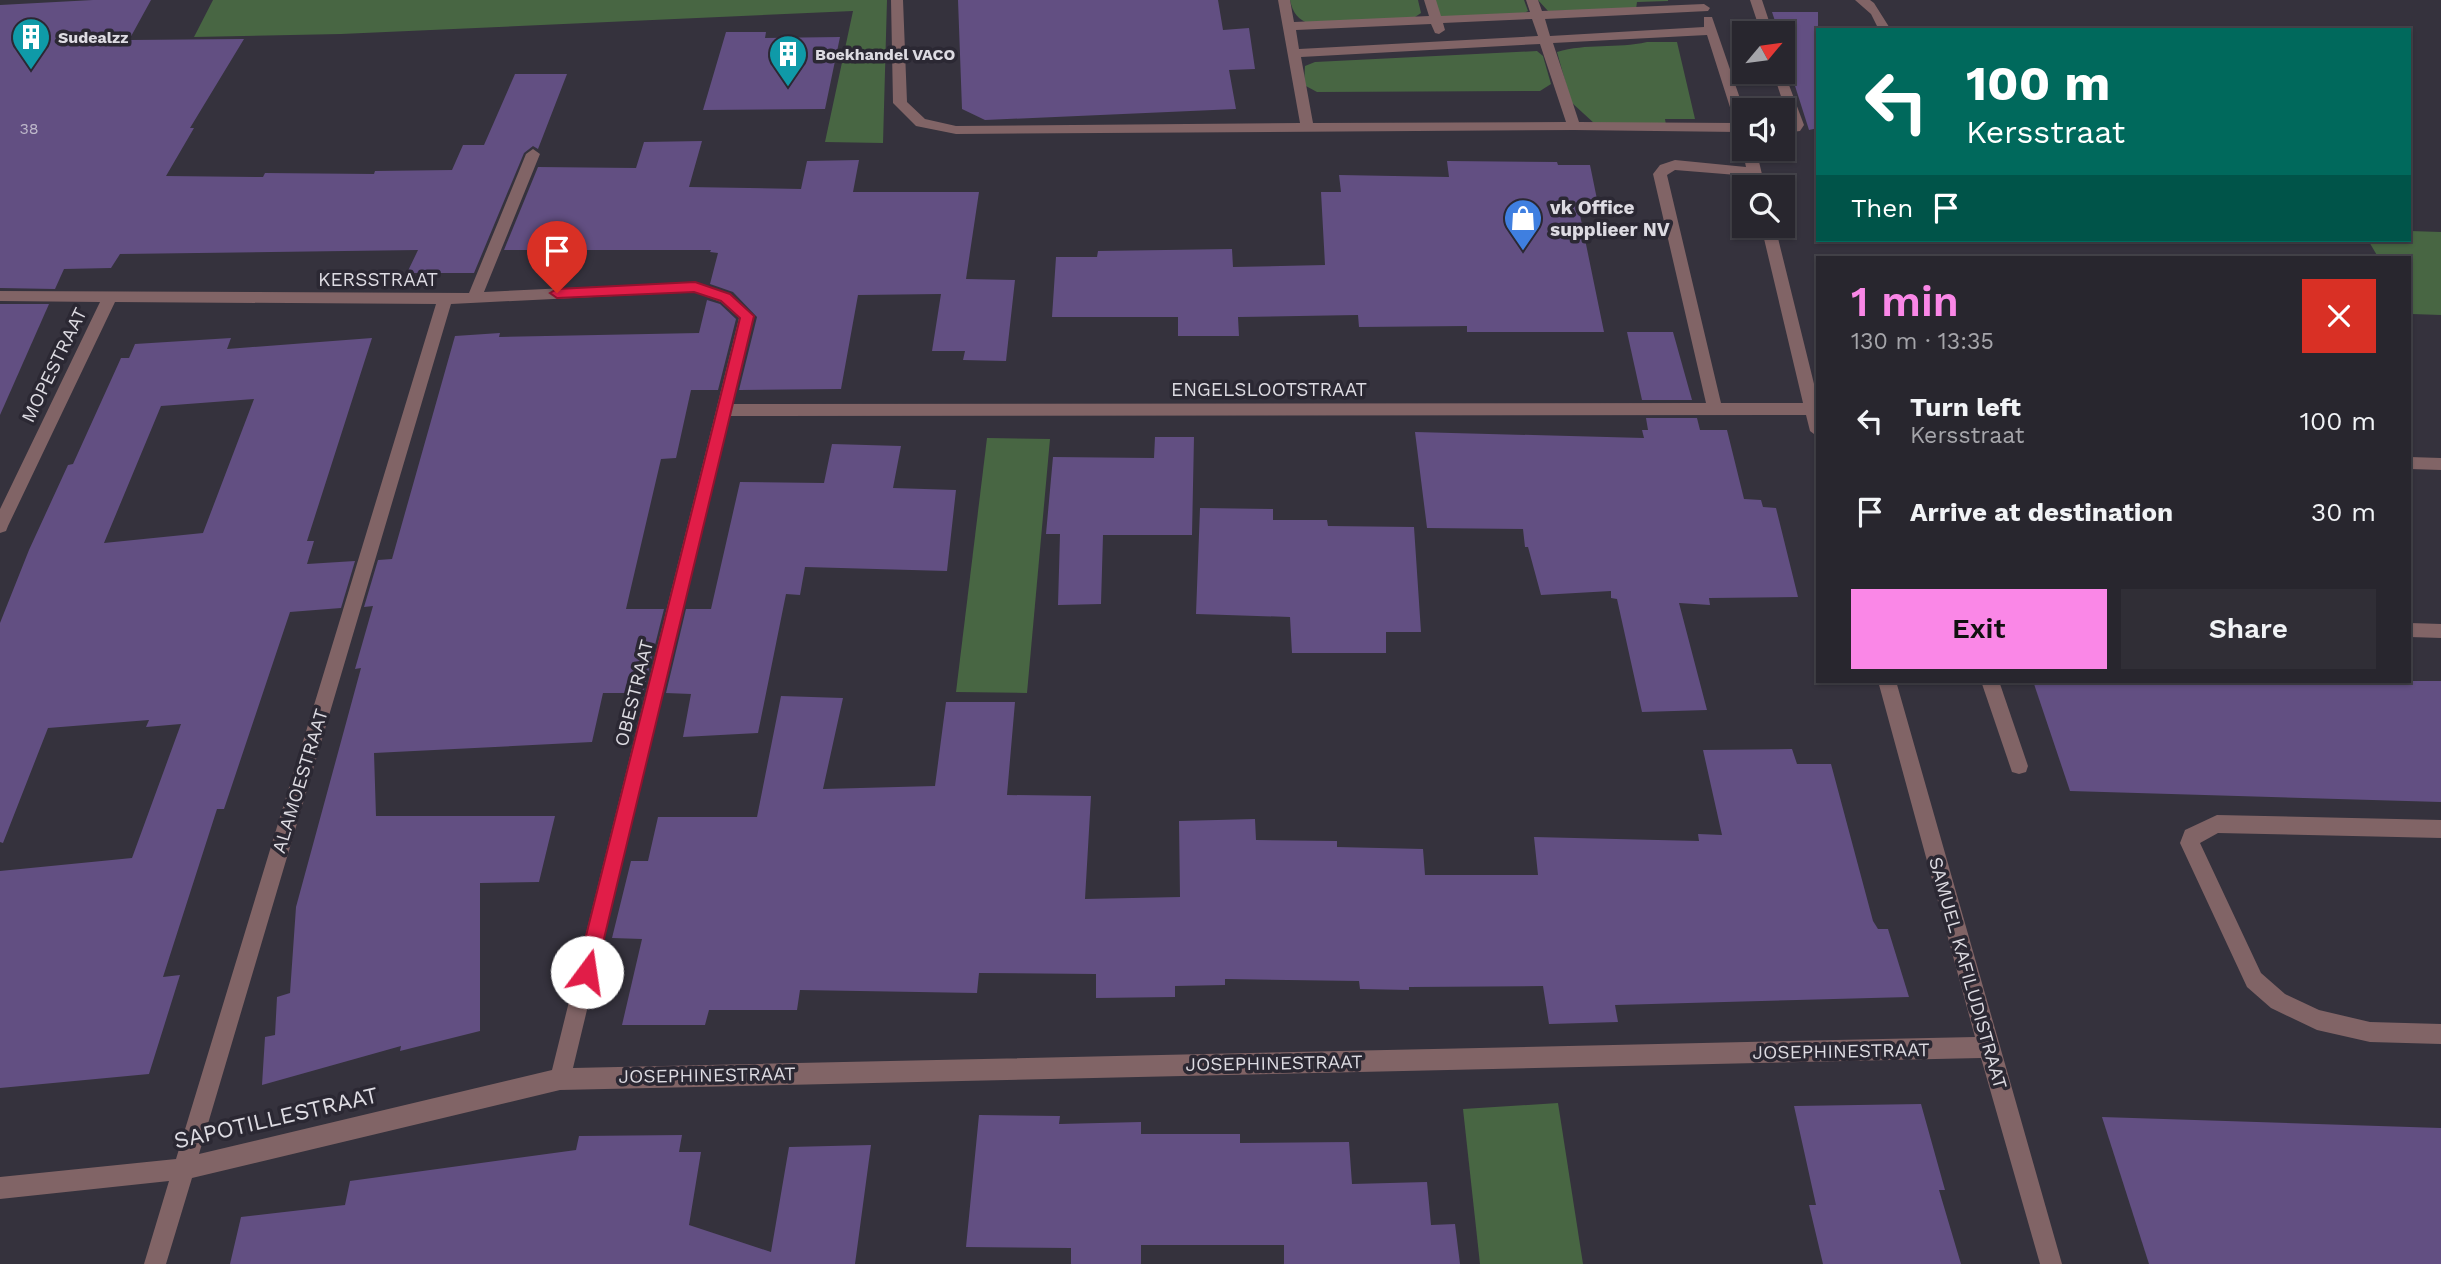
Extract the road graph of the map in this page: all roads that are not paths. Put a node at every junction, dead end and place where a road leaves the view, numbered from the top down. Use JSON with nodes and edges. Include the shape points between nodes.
{"nodes":[{"id":1,"x":897,"y":0,"type":"edge"},
{"id":2,"x":1284,"y":0,"type":"edge"},
{"id":3,"x":1430,"y":0,"type":"edge"},
{"id":4,"x":1532,"y":0,"type":"edge"},
{"id":5,"x":1756,"y":0,"type":"edge"},
{"id":6,"x":1861,"y":0,"type":"edge"},
{"id":7,"x":1703,"y":4,"type":"edge"},
{"id":8,"x":1537,"y":15,"type":"junction"},
{"id":9,"x":1436,"y":20,"type":"junction"},
{"id":10,"x":1763,"y":21,"type":"edge"},
{"id":11,"x":1289,"y":26,"type":"junction"},
{"id":12,"x":1884,"y":28,"type":"edge"},
{"id":13,"x":1712,"y":31,"type":"junction"},
{"id":14,"x":1546,"y":38,"type":"junction"},
{"id":15,"x":1442,"y":44,"type":"junction"},
{"id":16,"x":1293,"y":53,"type":"junction"},
{"id":17,"x":1734,"y":98,"type":"edge"},
{"id":18,"x":1574,"y":126,"type":"junction"},
{"id":19,"x":1307,"y":127,"type":"junction"},
{"id":20,"x":1732,"y":130,"type":"edge"},
{"id":21,"x":533,"y":154,"type":"dead end"},
{"id":22,"x":1752,"y":161,"type":"edge"},
{"id":23,"x":1754,"y":172,"type":"junction"},
{"id":24,"x":1755,"y":175,"type":"edge"},
{"id":25,"x":1771,"y":238,"type":"edge"},
{"id":26,"x":0,"y":296,"type":"edge"},
{"id":27,"x":110,"y":297,"type":"junction"},
{"id":28,"x":475,"y":297,"type":"junction"},
{"id":29,"x":445,"y":299,"type":"junction"},
{"id":30,"x":747,"y":316,"type":"joint"},
{"id":31,"x":1715,"y":409,"type":"junction"},
{"id":32,"x":1812,"y":409,"type":"junction"},
{"id":33,"x":726,"y":410,"type":"junction"},
{"id":34,"x":1816,"y":424,"type":"edge"},
{"id":35,"x":2411,"y":463,"type":"edge"},
{"id":36,"x":2441,"y":464,"type":"edge"},
{"id":37,"x":0,"y":526,"type":"edge"},
{"id":38,"x":2411,"y":630,"type":"edge"},
{"id":39,"x":2441,"y":631,"type":"edge"},
{"id":40,"x":1888,"y":683,"type":"edge"},
{"id":41,"x":1991,"y":683,"type":"edge"},
{"id":42,"x":2020,"y":766,"type":"dead end"},
{"id":43,"x":2441,"y":829,"type":"edge"},
{"id":44,"x":2441,"y":1034,"type":"edge"},
{"id":45,"x":1988,"y":1047,"type":"junction"},
{"id":46,"x":560,"y":1079,"type":"junction"},
{"id":47,"x":183,"y":1169,"type":"junction"},
{"id":48,"x":0,"y":1188,"type":"edge"},
{"id":49,"x":155,"y":1264,"type":"edge"},
{"id":50,"x":2051,"y":1264,"type":"edge"}],
"edges":[{"from":1,"to":19,"type":"street","via":[[900,103],[921,123],[956,130]]},
{"from":2,"to":11,"type":"street"},
{"from":3,"to":9,"type":"street"},
{"from":4,"to":8,"type":"street"},
{"from":5,"to":10,"type":"street"},
{"from":6,"to":12,"type":"street","via":[[1872,5]]},
{"from":7,"to":8,"type":"street"},
{"from":7,"to":13,"type":"street"},
{"from":8,"to":9,"type":"street"},
{"from":8,"to":14,"type":"street"},
{"from":9,"to":11,"type":"street"},
{"from":9,"to":15,"type":"street"},
{"from":11,"to":16,"type":"street"},
{"from":13,"to":14,"type":"street"},
{"from":13,"to":17,"type":"street"},
{"from":14,"to":15,"type":"street"},
{"from":14,"to":18,"type":"street"},
{"from":15,"to":16,"type":"street"},
{"from":16,"to":19,"type":"street"},
{"from":18,"to":19,"type":"street"},
{"from":18,"to":20,"type":"street"},
{"from":21,"to":28,"type":"street"},
{"from":22,"to":23,"type":"street"},
{"from":23,"to":24,"type":"street"},
{"from":23,"to":31,"type":"street","via":[[1675,165],[1660,174]]},
{"from":25,"to":32,"type":"street"},
{"from":26,"to":27,"type":"street","name":"KERSSTRAAT"},
{"from":27,"to":29,"type":"street","name":"KERSSTRAAT"},
{"from":27,"to":37,"type":"street","name":"MOPESTRAAT"},
{"from":28,"to":29,"type":"street","name":"KERSSTRAAT"},
{"from":28,"to":30,"type":"street","name":"KERSSTRAAT","via":[[695,287],[726,298]]},
{"from":29,"to":47,"type":"street","name":"ALAMOESTRAAT"},
{"from":30,"to":33,"type":"street","name":"OBESTRAAT"},
{"from":31,"to":32,"type":"street","name":"ENGELSLOOTSTRAAT"},
{"from":31,"to":33,"type":"street","name":"ENGELSLOOTSTRAAT"},
{"from":32,"to":34,"type":"street"},
{"from":33,"to":46,"type":"street","name":"OBESTRAAT"},
{"from":35,"to":36,"type":"street"},
{"from":38,"to":39,"type":"street"},
{"from":40,"to":45,"type":"street","name":"SAMUEL KAFILUDISTRAAT"},
{"from":41,"to":42,"type":"street"},
{"from":43,"to":44,"type":"street","via":[[2217,824],[2192,836],[2190,844],[2255,979],[2278,1001],[2317,1020],[2370,1032]]},
{"from":45,"to":46,"type":"street","name":"JOSEPHINESTRAAT"},
{"from":45,"to":50,"type":"street","name":"SAMUEL KAFILUDISTRAAT"},
{"from":46,"to":47,"type":"street","name":"SAPOTILLESTRAAT"},
{"from":47,"to":48,"type":"street","name":"SAPOTILLESTRAAT"},
{"from":47,"to":49,"type":"street","name":"ALAMOESTRAAT"}]}
